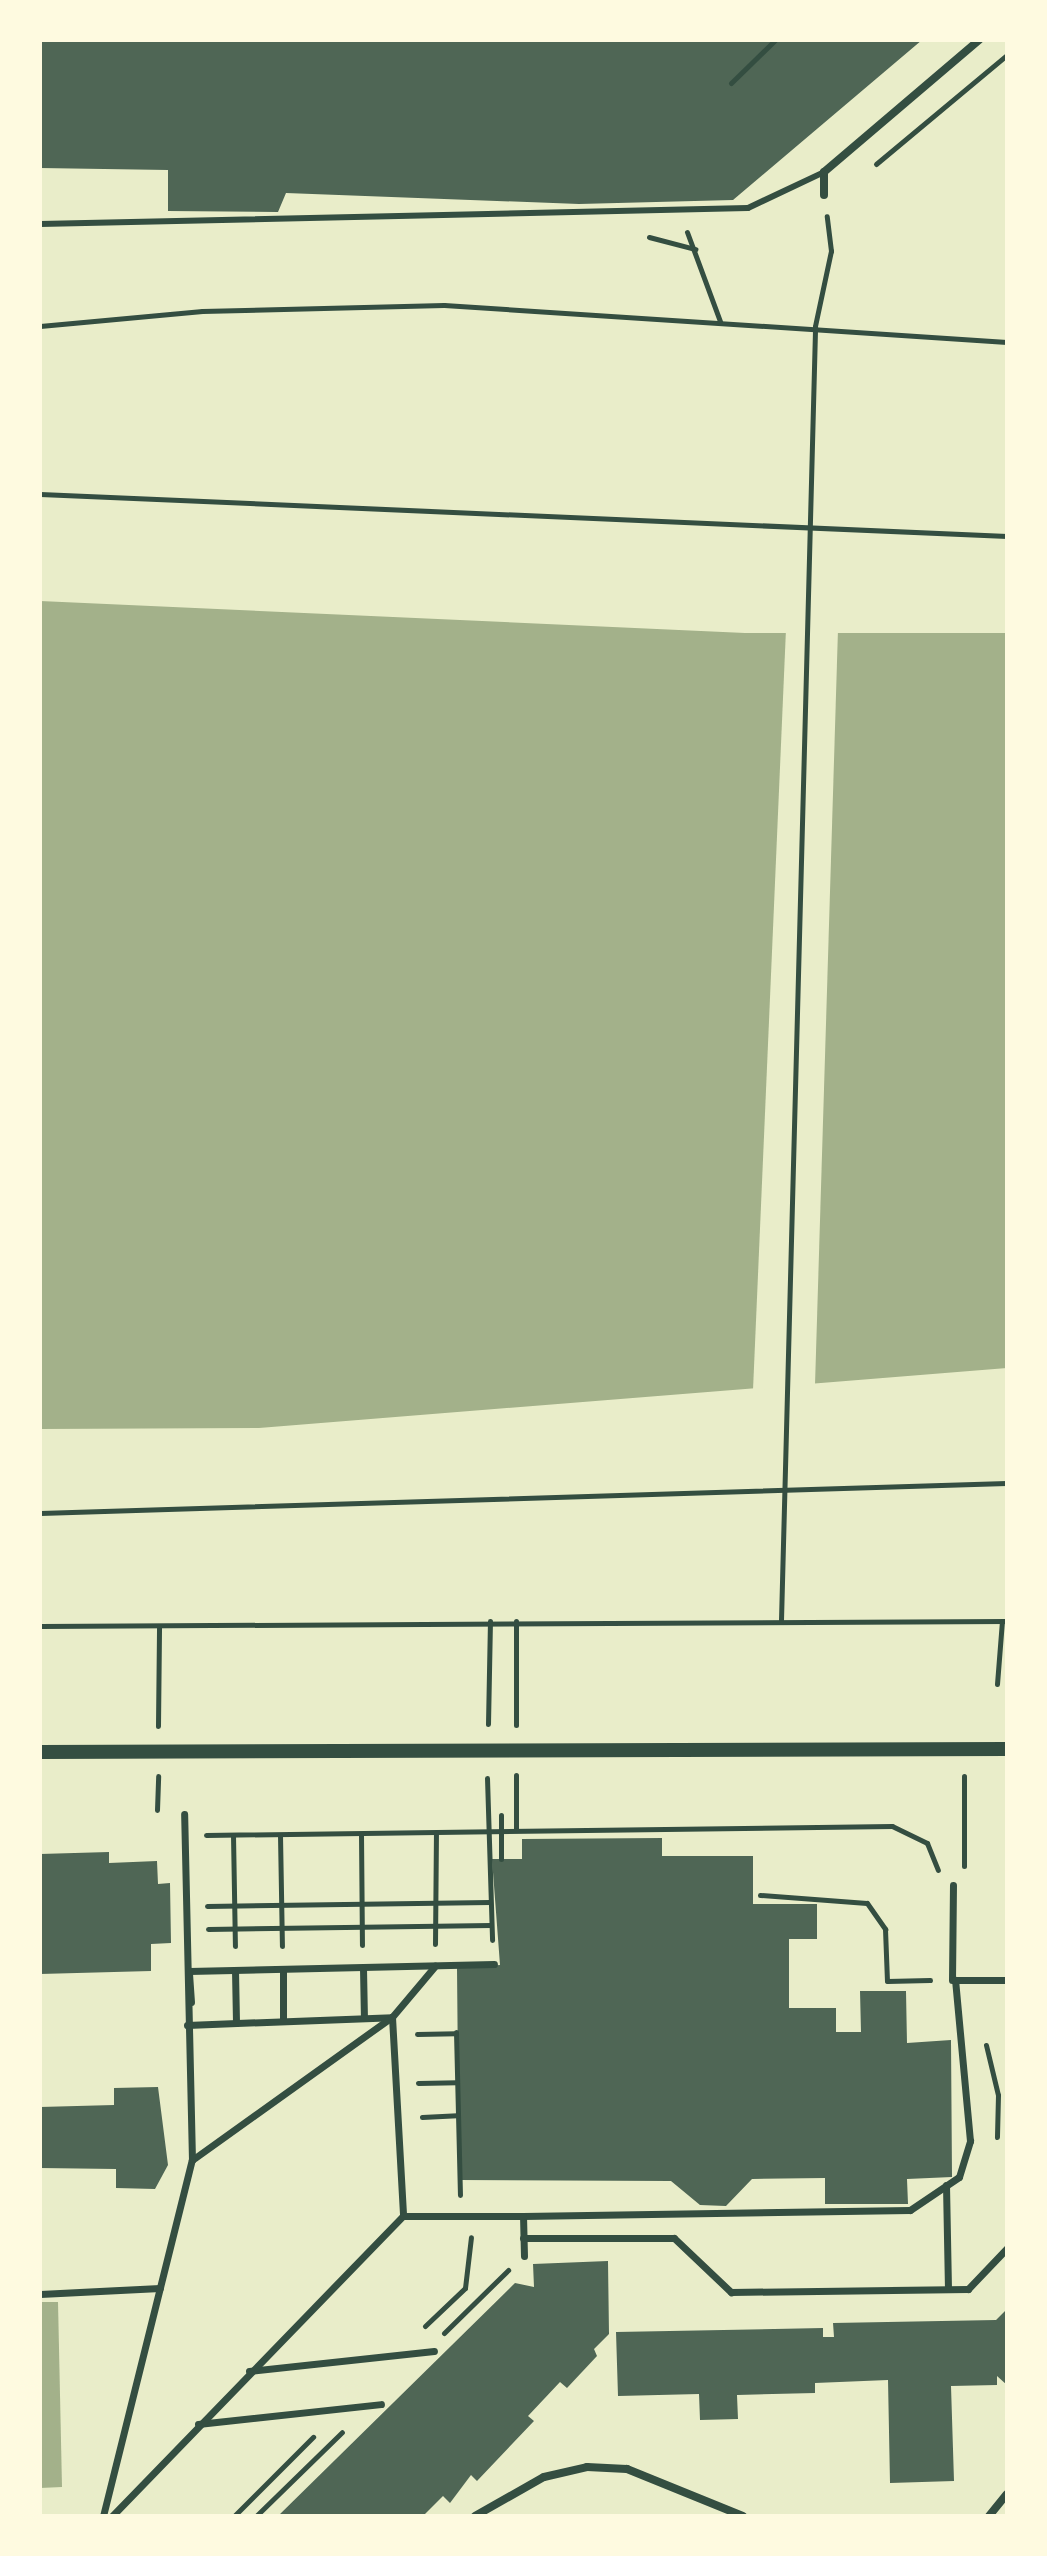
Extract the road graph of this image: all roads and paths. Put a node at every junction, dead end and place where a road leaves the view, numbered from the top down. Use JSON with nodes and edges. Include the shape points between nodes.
{"nodes":[{"id":1,"x":775,"y":40,"type":"edge"},
{"id":2,"x":979,"y":40,"type":"edge"},
{"id":3,"x":731,"y":83,"type":"dead end"},
{"id":4,"x":824,"y":172,"type":"junction"},
{"id":5,"x":824,"y":195,"type":"joint"},
{"id":6,"x":40,"y":224,"type":"edge"},
{"id":7,"x":695,"y":249,"type":"dead end"},
{"id":8,"x":720,"y":321,"type":"junction"},
{"id":9,"x":40,"y":326,"type":"edge"},
{"id":10,"x":815,"y":326,"type":"junction"},
{"id":11,"x":1007,"y":342,"type":"edge"},
{"id":12,"x":40,"y":494,"type":"edge"},
{"id":13,"x":1007,"y":536,"type":"edge"},
{"id":14,"x":1007,"y":1483,"type":"edge"},
{"id":15,"x":40,"y":1513,"type":"edge"},
{"id":16,"x":781,"y":1620,"type":"junction"},
{"id":17,"x":490,"y":1621,"type":"junction"},
{"id":18,"x":1004,"y":1621,"type":"edge"},
{"id":19,"x":40,"y":1626,"type":"edge"},
{"id":20,"x":997,"y":1684,"type":"dead end"},
{"id":21,"x":488,"y":1722,"type":"dead end"},
{"id":22,"x":1007,"y":1749,"type":"edge"},
{"id":23,"x":40,"y":1752,"type":"edge"},
{"id":24,"x":184,"y":1814,"type":"dead end"},
{"id":25,"x":501,"y":1815,"type":"dead end"},
{"id":26,"x":487,"y":1831,"type":"junction"},
{"id":27,"x":436,"y":1833,"type":"junction"},
{"id":28,"x":361,"y":1834,"type":"junction"},
{"id":29,"x":202,"y":1835,"type":"dead end"},
{"id":30,"x":233,"y":1835,"type":"junction"},
{"id":31,"x":280,"y":1835,"type":"junction"},
{"id":32,"x":501,"y":1859,"type":"dead end"},
{"id":33,"x":938,"y":1880,"type":"dead end"},
{"id":34,"x":953,"y":1885,"type":"dead end"},
{"id":35,"x":760,"y":1895,"type":"dead end"},
{"id":36,"x":490,"y":1902,"type":"junction"},
{"id":37,"x":435,"y":1903,"type":"junction"},
{"id":38,"x":362,"y":1904,"type":"junction"},
{"id":39,"x":235,"y":1905,"type":"junction"},
{"id":40,"x":282,"y":1905,"type":"junction"},
{"id":41,"x":203,"y":1906,"type":"dead end"},
{"id":42,"x":491,"y":1925,"type":"junction"},
{"id":43,"x":435,"y":1926,"type":"junction"},
{"id":44,"x":362,"y":1927,"type":"junction"},
{"id":45,"x":282,"y":1928,"type":"junction"},
{"id":46,"x":203,"y":1929,"type":"dead end"},
{"id":47,"x":235,"y":1929,"type":"junction"},
{"id":48,"x":494,"y":1964,"type":"joint"},
{"id":49,"x":435,"y":1966,"type":"junction"},
{"id":50,"x":363,"y":1968,"type":"junction"},
{"id":51,"x":235,"y":1970,"type":"junction"},
{"id":52,"x":283,"y":1970,"type":"junction"},
{"id":53,"x":953,"y":1980,"type":"junction"},
{"id":54,"x":1007,"y":1980,"type":"edge"},
{"id":55,"x":392,"y":2017,"type":"junction"},
{"id":56,"x":364,"y":2018,"type":"junction"},
{"id":57,"x":283,"y":2021,"type":"junction"},
{"id":58,"x":236,"y":2023,"type":"junction"},
{"id":59,"x":190,"y":2024,"type":"junction"},
{"id":60,"x":392,"y":2035,"type":"junction"},
{"id":61,"x":456,"y":2082,"type":"junction"},
{"id":62,"x":393,"y":2083,"type":"junction"},
{"id":63,"x":192,"y":2160,"type":"junction"},
{"id":64,"x":459,"y":2168,"type":"dead end"},
{"id":65,"x":946,"y":2185,"type":"junction"},
{"id":66,"x":403,"y":2216,"type":"junction"},
{"id":67,"x":523,"y":2216,"type":"junction"},
{"id":68,"x":523,"y":2238,"type":"junction"},
{"id":69,"x":1007,"y":2248,"type":"edge"},
{"id":70,"x":524,"y":2256,"type":"dead end"},
{"id":71,"x":160,"y":2288,"type":"junction"},
{"id":72,"x":948,"y":2289,"type":"junction"},
{"id":73,"x":40,"y":2294,"type":"edge"},
{"id":74,"x":434,"y":2351,"type":"dead end"},
{"id":75,"x":249,"y":2371,"type":"junction"},
{"id":76,"x":381,"y":2404,"type":"dead end"},
{"id":77,"x":198,"y":2424,"type":"junction"},
{"id":78,"x":1007,"y":2494,"type":"edge"},
{"id":79,"x":103,"y":2516,"type":"edge"},
{"id":80,"x":112,"y":2516,"type":"edge"},
{"id":81,"x":475,"y":2516,"type":"edge"},
{"id":82,"x":743,"y":2516,"type":"edge"},
{"id":83,"x":989,"y":2516,"type":"edge"}],
"edges":[{"from":1,"to":3,"type":"path"},
{"from":2,"to":4,"type":"street"},
{"from":4,"to":5,"type":"street"},
{"from":4,"to":6,"type":"lane","via":[[748,208]]},
{"from":5,"to":10,"type":"path","via":[[831,251]]},
{"from":7,"to":8,"type":"path"},
{"from":8,"to":9,"type":"path","via":[[444,305],[202,311]]},
{"from":8,"to":10,"type":"path"},
{"from":10,"to":11,"type":"path"},
{"from":10,"to":16,"type":"path"},
{"from":12,"to":13,"type":"path"},
{"from":14,"to":15,"type":"path"},
{"from":16,"to":17,"type":"path"},
{"from":16,"to":18,"type":"path"},
{"from":17,"to":19,"type":"path"},
{"from":17,"to":21,"type":"path"},
{"from":18,"to":20,"type":"path"},
{"from":22,"to":23,"type":"street"},
{"from":24,"to":59,"type":"street"},
{"from":25,"to":32,"type":"path"},
{"from":26,"to":27,"type":"path"},
{"from":26,"to":33,"type":"path","via":[[892,1826],[927,1843]]},
{"from":26,"to":36,"type":"path"},
{"from":27,"to":28,"type":"path"},
{"from":27,"to":37,"type":"path"},
{"from":28,"to":31,"type":"path"},
{"from":28,"to":38,"type":"path"},
{"from":29,"to":30,"type":"path"},
{"from":30,"to":31,"type":"path"},
{"from":30,"to":39,"type":"path"},
{"from":31,"to":40,"type":"path"},
{"from":34,"to":53,"type":"street"},
{"from":35,"to":53,"type":"path","via":[[867,1903],[885,1929],[887,1981]]},
{"from":36,"to":37,"type":"path"},
{"from":36,"to":42,"type":"path"},
{"from":37,"to":38,"type":"path"},
{"from":37,"to":43,"type":"path"},
{"from":38,"to":40,"type":"path"},
{"from":38,"to":44,"type":"path"},
{"from":39,"to":40,"type":"path"},
{"from":39,"to":41,"type":"path"},
{"from":39,"to":47,"type":"path"},
{"from":40,"to":45,"type":"path"},
{"from":42,"to":43,"type":"path"},
{"from":42,"to":48,"type":"path"},
{"from":43,"to":44,"type":"path"},
{"from":43,"to":49,"type":"path"},
{"from":44,"to":45,"type":"path"},
{"from":44,"to":50,"type":"path"},
{"from":45,"to":47,"type":"path"},
{"from":45,"to":52,"type":"path"},
{"from":46,"to":47,"type":"path"},
{"from":47,"to":51,"type":"path"},
{"from":48,"to":49,"type":"street"},
{"from":49,"to":50,"type":"street"},
{"from":49,"to":55,"type":"street"},
{"from":50,"to":52,"type":"street"},
{"from":50,"to":56,"type":"street"},
{"from":51,"to":52,"type":"street"},
{"from":51,"to":58,"type":"street"},
{"from":51,"to":59,"type":"street","via":[[189,1971]]},
{"from":52,"to":57,"type":"street"},
{"from":53,"to":54,"type":"street"},
{"from":53,"to":65,"type":"street","via":[[970,2141],[959,2177]]},
{"from":55,"to":56,"type":"street"},
{"from":55,"to":60,"type":"street"},
{"from":55,"to":63,"type":"street"},
{"from":56,"to":57,"type":"street"},
{"from":57,"to":58,"type":"street"},
{"from":58,"to":59,"type":"street"},
{"from":59,"to":63,"type":"street"},
{"from":60,"to":61,"type":"path","via":[[456,2032]]},
{"from":60,"to":62,"type":"street"},
{"from":61,"to":62,"type":"path"},
{"from":61,"to":64,"type":"path"},
{"from":62,"to":66,"type":"street"},
{"from":63,"to":71,"type":"street"},
{"from":65,"to":67,"type":"street","via":[[910,2210]]},
{"from":65,"to":72,"type":"street"},
{"from":66,"to":67,"type":"street"},
{"from":66,"to":75,"type":"street"},
{"from":67,"to":68,"type":"street"},
{"from":68,"to":70,"type":"street"},
{"from":68,"to":72,"type":"street","via":[[674,2238],[731,2292]]},
{"from":69,"to":72,"type":"street","via":[[968,2289]]},
{"from":71,"to":73,"type":"street"},
{"from":71,"to":79,"type":"street"},
{"from":74,"to":75,"type":"street"},
{"from":75,"to":77,"type":"street"},
{"from":76,"to":77,"type":"street"},
{"from":77,"to":80,"type":"street"},
{"from":78,"to":83,"type":"street"},
{"from":81,"to":82,"type":"street","via":[[544,2477],[587,2467],[627,2469]]}]}
